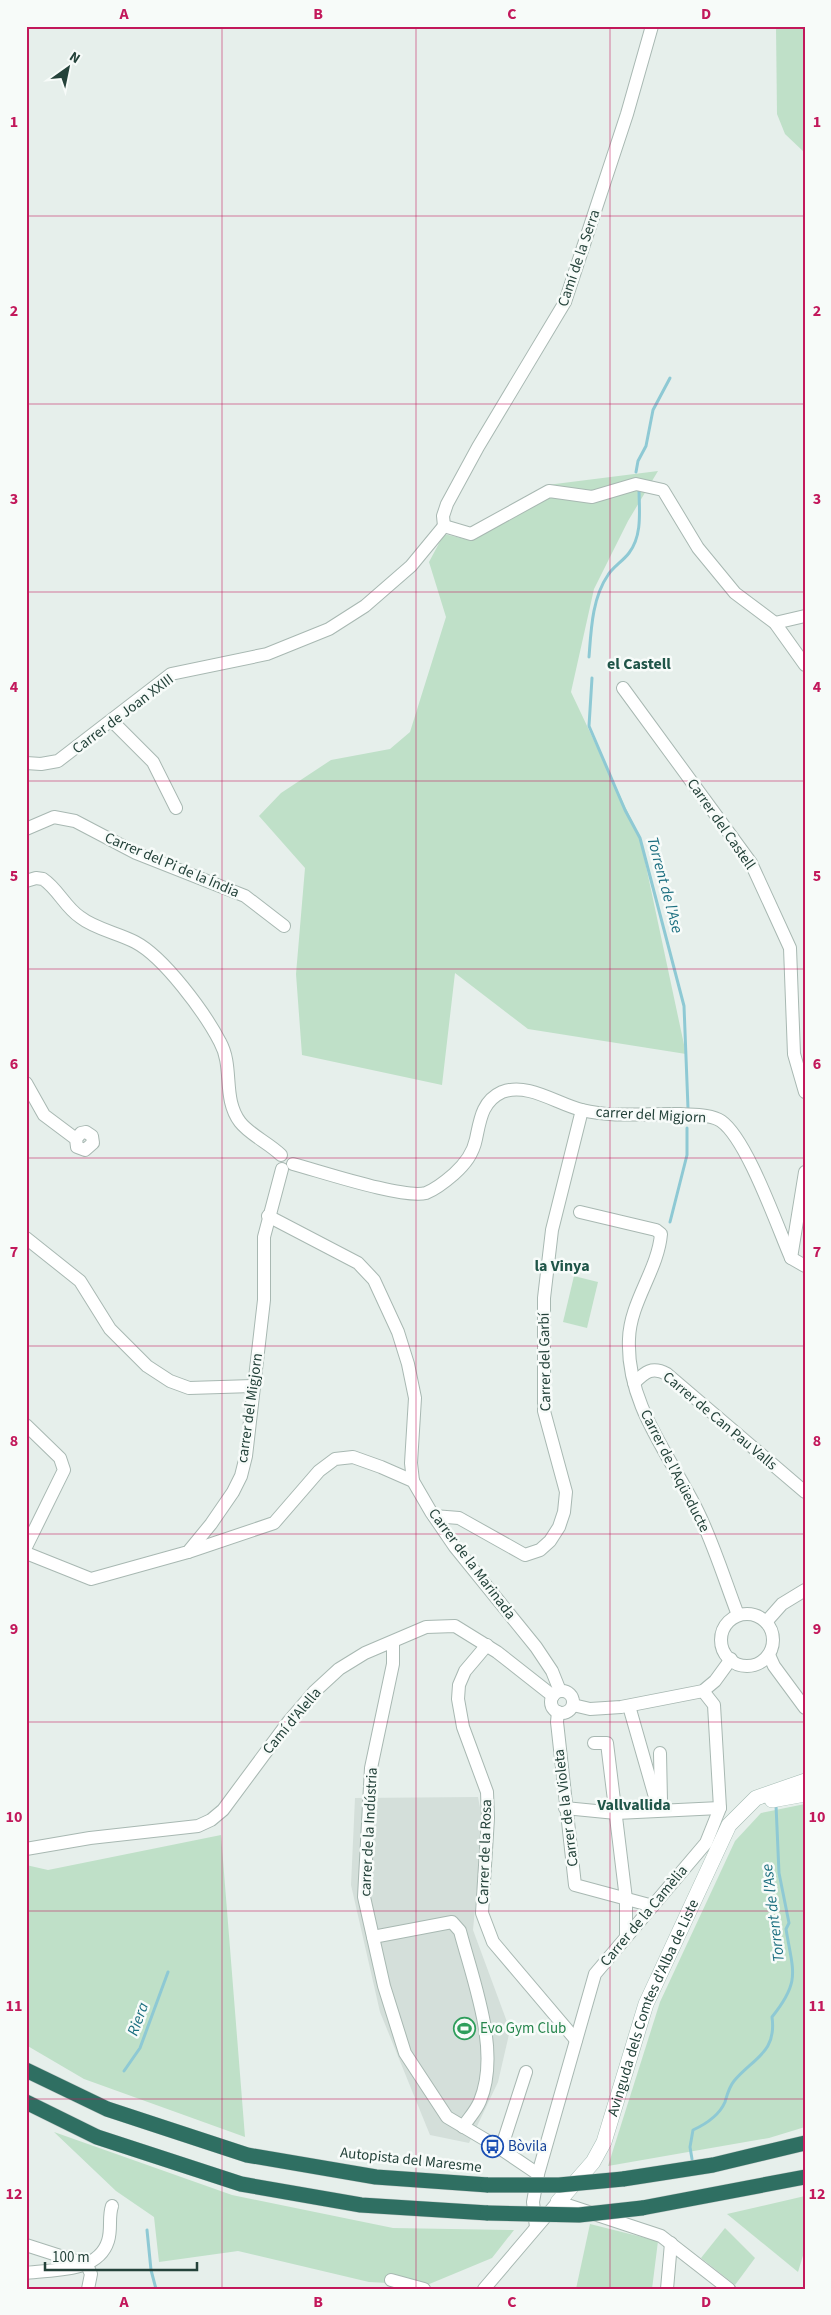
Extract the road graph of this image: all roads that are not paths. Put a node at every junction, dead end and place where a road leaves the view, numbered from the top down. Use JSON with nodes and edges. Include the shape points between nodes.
{"nodes":[{"id":1,"x":652,"y":26,"type":"edge"},
{"id":2,"x":444,"y":526,"type":"junction"},
{"id":3,"x":805,"y":616,"type":"edge"},
{"id":4,"x":775,"y":623,"type":"junction"},
{"id":5,"x":805,"y":665,"type":"edge"},
{"id":6,"x":622,"y":688,"type":"dead end"},
{"id":7,"x":112,"y":722,"type":"junction"},
{"id":8,"x":26,"y":763,"type":"edge"},
{"id":9,"x":176,"y":808,"type":"dead end"},
{"id":10,"x":26,"y":828,"type":"edge"},
{"id":11,"x":26,"y":881,"type":"edge"},
{"id":12,"x":284,"y":926,"type":"dead end"},
{"id":13,"x":26,"y":1083,"type":"edge"},
{"id":14,"x":805,"y":1092,"type":"edge"},
{"id":15,"x":582,"y":1110,"type":"junction"},
{"id":16,"x":76,"y":1139,"type":"dead end"},
{"id":17,"x":288,"y":1166,"type":"junction"},
{"id":18,"x":805,"y":1172,"type":"edge"},
{"id":19,"x":580,"y":1212,"type":"dead end"},
{"id":20,"x":268,"y":1216,"type":"junction"},
{"id":21,"x":26,"y":1238,"type":"edge"},
{"id":22,"x":791,"y":1258,"type":"junction"},
{"id":23,"x":805,"y":1266,"type":"edge"},
{"id":24,"x":634,"y":1383,"type":"junction"},
{"id":25,"x":254,"y":1386,"type":"junction"},
{"id":26,"x":26,"y":1425,"type":"edge"},
{"id":27,"x":414,"y":1481,"type":"junction"},
{"id":28,"x":805,"y":1492,"type":"edge"},
{"id":29,"x":434,"y":1516,"type":"junction"},
{"id":30,"x":26,"y":1547,"type":"edge"},
{"id":31,"x":188,"y":1552,"type":"junction"},
{"id":32,"x":26,"y":1553,"type":"edge"},
{"id":33,"x":805,"y":1590,"type":"edge"},
{"id":34,"x":738,"y":1615,"type":"junction"},
{"id":35,"x":766,"y":1622,"type":"junction"},
{"id":36,"x":393,"y":1642,"type":"junction"},
{"id":37,"x":486,"y":1645,"type":"junction"},
{"id":38,"x":769,"y":1655,"type":"junction"},
{"id":39,"x":730,"y":1659,"type":"junction"},
{"id":40,"x":703,"y":1691,"type":"junction"},
{"id":41,"x":556,"y":1693,"type":"junction"},
{"id":42,"x":573,"y":1705,"type":"junction"},
{"id":43,"x":629,"y":1706,"type":"junction"},
{"id":44,"x":805,"y":1708,"type":"edge"},
{"id":45,"x":558,"y":1712,"type":"junction"},
{"id":46,"x":594,"y":1743,"type":"dead end"},
{"id":47,"x":660,"y":1753,"type":"dead end"},
{"id":48,"x":646,"y":1766,"type":"junction"},
{"id":49,"x":660,"y":1767,"type":"junction"},
{"id":50,"x":805,"y":1781,"type":"edge"},
{"id":51,"x":805,"y":1788,"type":"edge"},
{"id":52,"x":805,"y":1794,"type":"edge"},
{"id":53,"x":776,"y":1799,"type":"junction"},
{"id":54,"x":661,"y":1806,"type":"junction"},
{"id":55,"x":566,"y":1808,"type":"junction"},
{"id":56,"x":720,"y":1808,"type":"junction"},
{"id":57,"x":743,"y":1810,"type":"junction"},
{"id":58,"x":616,"y":1813,"type":"junction"},
{"id":59,"x":26,"y":1849,"type":"edge"},
{"id":60,"x":626,"y":1899,"type":"junction"},
{"id":61,"x":653,"y":1906,"type":"junction"},
{"id":62,"x":373,"y":1936,"type":"junction"},
{"id":63,"x":626,"y":1936,"type":"junction"},
{"id":64,"x":576,"y":2040,"type":"junction"},
{"id":65,"x":26,"y":2070,"type":"edge"},
{"id":66,"x":526,"y":2072,"type":"dead end"},
{"id":67,"x":26,"y":2102,"type":"edge"},
{"id":68,"x":459,"y":2125,"type":"junction"},
{"id":69,"x":805,"y":2143,"type":"edge"},
{"id":70,"x":501,"y":2149,"type":"junction"},
{"id":71,"x":538,"y":2174,"type":"junction"},
{"id":72,"x":805,"y":2177,"type":"edge"},
{"id":73,"x":558,"y":2202,"type":"junction"},
{"id":74,"x":112,"y":2206,"type":"dead end"},
{"id":75,"x":536,"y":2227,"type":"junction"},
{"id":76,"x":672,"y":2244,"type":"junction"},
{"id":77,"x":26,"y":2245,"type":"edge"},
{"id":78,"x":87,"y":2265,"type":"junction"},
{"id":79,"x":26,"y":2273,"type":"edge"},
{"id":80,"x":391,"y":2280,"type":"dead end"},
{"id":81,"x":88,"y":2289,"type":"edge"},
{"id":82,"x":424,"y":2289,"type":"edge"},
{"id":83,"x":484,"y":2289,"type":"edge"},
{"id":84,"x":667,"y":2289,"type":"edge"},
{"id":85,"x":729,"y":2289,"type":"edge"}],
"edges":[{"from":1,"to":2,"type":"street","name":"Camí de la Serra","via":[[627,114],[565,302],[478,446],[447,504]]},
{"from":2,"to":4,"type":"street","via":[[471,534],[549,491],[592,497],[636,484],[663,490],[698,548],[735,593]]},
{"from":2,"to":7,"type":"street","name":"Carrer de Joan XXIII","via":[[411,566],[365,606],[329,629],[266,654],[172,674]]},
{"from":3,"to":4,"type":"street"},
{"from":4,"to":5,"type":"street"},
{"from":6,"to":14,"type":"street","name":"Carrer del Castell","via":[[751,863],[790,948],[794,1054]]},
{"from":7,"to":8,"type":"street","name":"Carrer de Joan XXIII","via":[[58,761]]},
{"from":7,"to":9,"type":"street","via":[[153,762]]},
{"from":10,"to":12,"type":"street","name":"Carrer del Pi de la Índia","via":[[54,817],[75,821],[136,853],[245,896]]},
{"from":11,"to":17,"type":"street","via":[[43,880],[82,919],[137,943],[162,965],[201,1012],[220,1042],[228,1064],[230,1098],[238,1119],[281,1155],[278,1164]]},
{"from":13,"to":16,"type":"street","via":[[44,1115]]},
{"from":15,"to":17,"type":"street","name":"carrer del Migjorn","via":[[521,1089],[496,1095],[488,1101],[482,1114],[468,1159],[443,1183],[427,1192],[404,1194]]},
{"from":15,"to":22,"type":"street","name":"carrer del Migjorn","via":[[635,1115],[679,1114],[719,1120],[730,1129],[744,1150]]},
{"from":15,"to":29,"type":"street","name":"Carrer del Garbí","via":[[552,1230],[544,1298],[544,1412],[566,1492],[559,1527],[540,1550],[525,1554],[459,1518]]},
{"from":17,"to":20,"type":"street","name":"carrer del Migjorn"},
{"from":18,"to":22,"type":"street"},
{"from":19,"to":24,"type":"street","name":"Carrer de l'Aqüeducte","via":[[656,1230],[661,1234],[660,1249],[641,1293],[629,1337]]},
{"from":20,"to":25,"type":"street","name":"carrer del Migjorn","via":[[264,1237],[264,1300]]},
{"from":20,"to":27,"type":"street","via":[[358,1263],[374,1280],[398,1332],[415,1398],[411,1463]]},
{"from":21,"to":25,"type":"street","via":[[80,1281],[110,1330],[147,1366],[170,1381],[189,1388]]},
{"from":22,"to":23,"type":"street"},
{"from":24,"to":28,"type":"street","name":"Carrer de Can Pau Valls","via":[[652,1370],[658,1369],[667,1374]]},
{"from":24,"to":34,"type":"street","name":"Carrer de l'Aqüeducte","via":[[658,1445],[700,1515]]},
{"from":25,"to":31,"type":"street","name":"carrer del Migjorn","via":[[246,1456],[240,1476],[211,1524]]},
{"from":26,"to":30,"type":"street","via":[[60,1458],[64,1470]]},
{"from":27,"to":29,"type":"street","name":"Carrer de la Marinada"},
{"from":27,"to":31,"type":"street","via":[[353,1457],[335,1459],[319,1471],[274,1522]]},
{"from":29,"to":41,"type":"street","name":"Carrer de la Marinada","via":[[536,1647],[552,1671]]},
{"from":31,"to":32,"type":"street","via":[[91,1579]]},
{"from":33,"to":35,"type":"street","via":[[782,1604]]},
{"from":34,"to":35,"type":"street","via":[[753,1614]]},
{"from":34,"to":39,"type":"street","via":[[725,1626],[722,1634],[724,1650]]},
{"from":35,"to":38,"type":"street","via":[[774,1638]]},
{"from":36,"to":37,"type":"street","name":"Camí d'Alella","via":[[426,1627],[455,1626]]},
{"from":36,"to":59,"type":"street","name":"Camí d'Alella","via":[[365,1653],[339,1669],[314,1692],[223,1810],[211,1820],[198,1826],[107,1835]]},
{"from":36,"to":62,"type":"street","name":"carrer de la Indústria","via":[[393,1664],[368,1796],[364,1897]]},
{"from":37,"to":41,"type":"street","name":"Camí d'Alella"},
{"from":37,"to":64,"type":"street","name":"Carrer de la Rosa","via":[[465,1671],[458,1699],[463,1727],[487,1792],[482,1912],[493,1942]]},
{"from":38,"to":39,"type":"street","via":[[750,1666]]},
{"from":38,"to":44,"type":"street"},
{"from":39,"to":40,"type":"street","via":[[715,1681]]},
{"from":40,"to":43,"type":"street"},
{"from":40,"to":56,"type":"street","via":[[714,1704]]},
{"from":41,"to":42,"type":"street","via":[[571,1694]]},
{"from":41,"to":45,"type":"street","via":[[552,1706]]},
{"from":42,"to":43,"type":"street","via":[[590,1709]]},
{"from":42,"to":45,"type":"street","via":[[567,1712]]},
{"from":43,"to":48,"type":"street"},
{"from":45,"to":55,"type":"street","name":"Carrer de la Violeta"},
{"from":46,"to":58,"type":"street","via":[[607,1743]]},
{"from":47,"to":49,"type":"street"},
{"from":48,"to":49,"type":"street"},
{"from":48,"to":54,"type":"street"},
{"from":49,"to":54,"type":"street"},
{"from":50,"to":57,"type":"street","name":"Avinguda dels Comtes d'Alba de Liste","via":[[756,1798]]},
{"from":51,"to":53,"type":"street"},
{"from":52,"to":53,"type":"street"},
{"from":53,"to":57,"type":"street"},
{"from":54,"to":56,"type":"street"},
{"from":54,"to":58,"type":"street"},
{"from":55,"to":58,"type":"street"},
{"from":55,"to":60,"type":"street","name":"Carrer de la Violeta","via":[[575,1885]]},
{"from":56,"to":61,"type":"street","name":"Carrer de la Camèlia","via":[[706,1843]]},
{"from":57,"to":73,"type":"street","name":"Avinguda dels Comtes d'Alba de Liste","via":[[729,1825],[646,2004],[604,2142],[593,2162]]},
{"from":58,"to":60,"type":"street"},
{"from":60,"to":61,"type":"street","name":"Carrer de la Violeta"},
{"from":60,"to":63,"type":"street"},
{"from":61,"to":63,"type":"street","name":"Carrer de la Camèlia"},
{"from":62,"to":68,"type":"street","name":"carrer de la Indústria","via":[[384,1986],[405,2053],[447,2117]]},
{"from":62,"to":68,"type":"street","via":[[452,1922],[460,1931],[489,2051],[480,2103]]},
{"from":63,"to":64,"type":"street","name":"Carrer de la Camèlia","via":[[595,1974]]},
{"from":64,"to":71,"type":"street","name":"Carrer de la Camèlia"},
{"from":65,"to":69,"type":"highway","name":"Autopista del Maresme","bridge":true,"via":[[107,2109],[247,2155],[376,2177],[558,2186],[712,2166]]},
{"from":66,"to":70,"type":"street"},
{"from":67,"to":72,"type":"highway","bridge":true,"via":[[97,2137],[241,2184],[361,2205],[579,2215],[642,2208]]},
{"from":68,"to":70,"type":"street","name":"carrer de la Indústria"},
{"from":70,"to":71,"type":"street","name":"carrer de la Indústria"},
{"from":71,"to":75,"type":"street","name":"Carrer de la Camèlia","via":[[533,2202]]},
{"from":73,"to":75,"type":"street"},
{"from":73,"to":76,"type":"street","via":[[661,2236]]},
{"from":74,"to":78,"type":"street","via":[[107,2244],[98,2258]]},
{"from":75,"to":83,"type":"street"},
{"from":76,"to":84,"type":"street"},
{"from":76,"to":85,"type":"street"},
{"from":77,"to":78,"type":"street"},
{"from":78,"to":79,"type":"street"},
{"from":78,"to":81,"type":"street","via":[[91,2274]]},
{"from":80,"to":82,"type":"street"}]}
